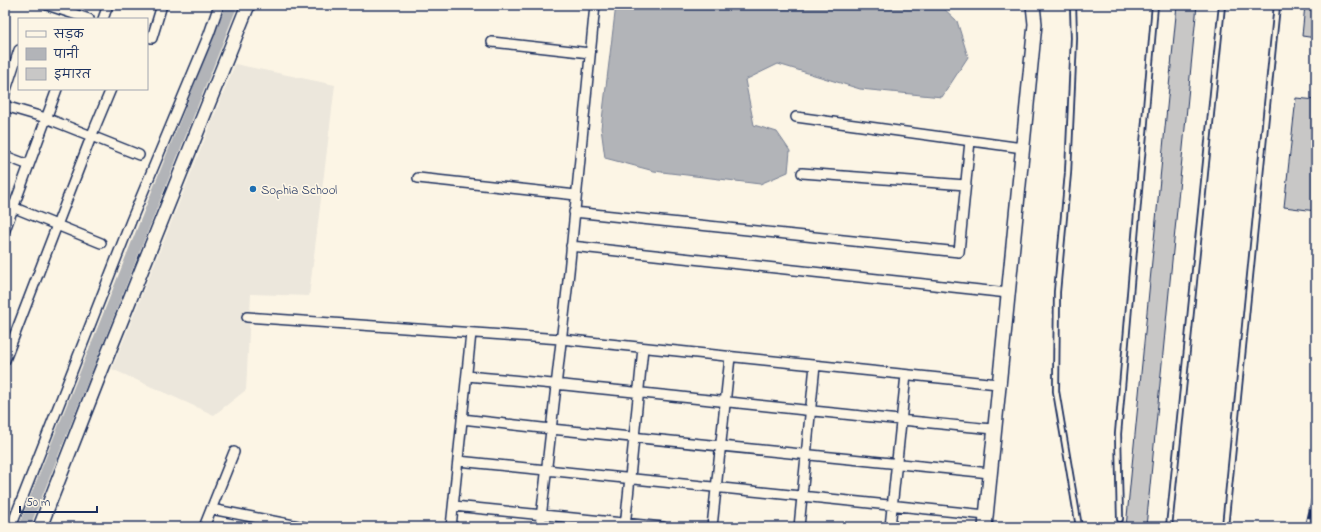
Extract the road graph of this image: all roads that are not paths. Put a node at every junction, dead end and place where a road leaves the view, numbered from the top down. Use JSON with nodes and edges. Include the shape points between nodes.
{"nodes":[{"id":1,"x":48,"y":5,"type":"edge"},
{"id":2,"x":108,"y":5,"type":"edge"},
{"id":3,"x":162,"y":5,"type":"edge"},
{"id":4,"x":219,"y":5,"type":"edge"},
{"id":5,"x":248,"y":5,"type":"edge"},
{"id":6,"x":595,"y":5,"type":"edge"},
{"id":7,"x":1033,"y":5,"type":"edge"},
{"id":8,"x":1073,"y":5,"type":"edge"},
{"id":9,"x":1155,"y":5,"type":"edge"},
{"id":10,"x":1222,"y":5,"type":"edge"},
{"id":11,"x":1277,"y":5,"type":"edge"},
{"id":12,"x":85,"y":18,"type":"edge"},
{"id":13,"x":103,"y":18,"type":"edge"},
{"id":14,"x":148,"y":37,"type":"edge"},
{"id":15,"x":492,"y":42,"type":"dead end"},
{"id":16,"x":18,"y":53,"type":"edge"},
{"id":17,"x":590,"y":53,"type":"junction"},
{"id":18,"x":57,"y":90,"type":"edge"},
{"id":19,"x":112,"y":90,"type":"edge"},
{"id":20,"x":5,"y":93,"type":"edge"},
{"id":21,"x":5,"y":106,"type":"edge"},
{"id":22,"x":796,"y":117,"type":"dead end"},
{"id":23,"x":46,"y":118,"type":"junction"},
{"id":24,"x":91,"y":137,"type":"junction"},
{"id":25,"x":970,"y":141,"type":"junction"},
{"id":26,"x":1023,"y":148,"type":"junction"},
{"id":27,"x":139,"y":155,"type":"dead end"},
{"id":28,"x":5,"y":156,"type":"edge"},
{"id":29,"x":29,"y":165,"type":"junction"},
{"id":30,"x":802,"y":173,"type":"dead end"},
{"id":31,"x":418,"y":178,"type":"dead end"},
{"id":32,"x":966,"y":185,"type":"junction"},
{"id":33,"x":576,"y":195,"type":"junction"},
{"id":34,"x":9,"y":205,"type":"edge"},
{"id":35,"x":574,"y":212,"type":"junction"},
{"id":36,"x":57,"y":225,"type":"junction"},
{"id":37,"x":5,"y":230,"type":"edge"},
{"id":38,"x":101,"y":243,"type":"dead end"},
{"id":39,"x":571,"y":246,"type":"junction"},
{"id":40,"x":1008,"y":293,"type":"junction"},
{"id":41,"x":247,"y":317,"type":"dead end"},
{"id":42,"x":471,"y":333,"type":"junction"},
{"id":43,"x":561,"y":339,"type":"junction"},
{"id":44,"x":643,"y":348,"type":"junction"},
{"id":45,"x":730,"y":357,"type":"junction"},
{"id":46,"x":5,"y":360,"type":"edge"},
{"id":47,"x":815,"y":365,"type":"junction"},
{"id":48,"x":906,"y":375,"type":"junction"},
{"id":49,"x":467,"y":376,"type":"junction"},
{"id":50,"x":556,"y":384,"type":"junction"},
{"id":51,"x":998,"y":384,"type":"junction"},
{"id":52,"x":638,"y":392,"type":"junction"},
{"id":53,"x":725,"y":401,"type":"junction"},
{"id":54,"x":811,"y":411,"type":"junction"},
{"id":55,"x":462,"y":419,"type":"junction"},
{"id":56,"x":901,"y":421,"type":"junction"},
{"id":57,"x":994,"y":429,"type":"junction"},
{"id":58,"x":551,"y":430,"type":"junction"},
{"id":59,"x":634,"y":438,"type":"junction"},
{"id":60,"x":721,"y":446,"type":"junction"},
{"id":61,"x":234,"y":452,"type":"dead end"},
{"id":62,"x":807,"y":455,"type":"junction"},
{"id":63,"x":458,"y":461,"type":"junction"},
{"id":64,"x":897,"y":464,"type":"junction"},
{"id":65,"x":546,"y":470,"type":"junction"},
{"id":66,"x":990,"y":473,"type":"junction"},
{"id":67,"x":630,"y":478,"type":"junction"},
{"id":68,"x":716,"y":487,"type":"junction"},
{"id":69,"x":803,"y":496,"type":"junction"},
{"id":70,"x":892,"y":505,"type":"junction"},
{"id":71,"x":454,"y":506,"type":"junction"},
{"id":72,"x":211,"y":509,"type":"junction"},
{"id":73,"x":541,"y":515,"type":"junction"},
{"id":74,"x":1120,"y":519,"type":"dead end"},
{"id":75,"x":985,"y":521,"type":"edge"},
{"id":76,"x":625,"y":525,"type":"edge"},
{"id":77,"x":11,"y":527,"type":"edge"},
{"id":78,"x":40,"y":527,"type":"edge"},
{"id":79,"x":204,"y":527,"type":"edge"},
{"id":80,"x":304,"y":527,"type":"edge"},
{"id":81,"x":451,"y":527,"type":"edge"},
{"id":82,"x":540,"y":527,"type":"edge"},
{"id":83,"x":663,"y":527,"type":"edge"},
{"id":84,"x":712,"y":527,"type":"edge"},
{"id":85,"x":799,"y":527,"type":"edge"},
{"id":86,"x":890,"y":527,"type":"edge"},
{"id":87,"x":1079,"y":527,"type":"edge"},
{"id":88,"x":1169,"y":527,"type":"edge"},
{"id":89,"x":1224,"y":527,"type":"edge"}],
"edges":[{"from":1,"to":12,"type":"street"},
{"from":2,"to":13,"type":"street"},
{"from":3,"to":14,"type":"street","via":[[152,38]]},
{"from":4,"to":77,"type":"street","via":[[90,323]]},
{"from":5,"to":78,"type":"street"},
{"from":6,"to":17,"type":"street"},
{"from":7,"to":26,"type":"street","via":[[1035,24]]},
{"from":8,"to":87,"type":"lane","via":[[1068,173],[1057,292],[1056,390]]},
{"from":9,"to":74,"type":"lane","via":[[1118,434]]},
{"from":10,"to":88,"type":"lane"},
{"from":11,"to":89,"type":"lane"},
{"from":15,"to":17,"type":"street"},
{"from":16,"to":20,"type":"street"},
{"from":17,"to":33,"type":"street"},
{"from":18,"to":23,"type":"street"},
{"from":19,"to":24,"type":"street"},
{"from":21,"to":23,"type":"street"},
{"from":22,"to":25,"type":"street"},
{"from":23,"to":24,"type":"street"},
{"from":23,"to":29,"type":"street"},
{"from":24,"to":27,"type":"street"},
{"from":24,"to":36,"type":"street"},
{"from":25,"to":26,"type":"street"},
{"from":25,"to":32,"type":"street"},
{"from":26,"to":40,"type":"street"},
{"from":28,"to":29,"type":"street"},
{"from":29,"to":34,"type":"street"},
{"from":30,"to":32,"type":"street"},
{"from":31,"to":33,"type":"street"},
{"from":32,"to":35,"type":"street","via":[[959,252]]},
{"from":33,"to":35,"type":"street"},
{"from":34,"to":36,"type":"street"},
{"from":34,"to":37,"type":"street"},
{"from":35,"to":39,"type":"street"},
{"from":36,"to":38,"type":"street"},
{"from":36,"to":46,"type":"street"},
{"from":39,"to":40,"type":"street"},
{"from":39,"to":43,"type":"street"},
{"from":40,"to":51,"type":"street"},
{"from":41,"to":42,"type":"street"},
{"from":42,"to":43,"type":"street"},
{"from":42,"to":49,"type":"street"},
{"from":43,"to":44,"type":"street"},
{"from":43,"to":50,"type":"street"},
{"from":44,"to":45,"type":"street"},
{"from":44,"to":52,"type":"street"},
{"from":45,"to":47,"type":"street"},
{"from":45,"to":53,"type":"street"},
{"from":47,"to":48,"type":"street"},
{"from":47,"to":54,"type":"street"},
{"from":48,"to":51,"type":"street"},
{"from":48,"to":56,"type":"street"},
{"from":49,"to":50,"type":"street"},
{"from":49,"to":55,"type":"street"},
{"from":50,"to":52,"type":"street"},
{"from":50,"to":58,"type":"street"},
{"from":51,"to":57,"type":"street"},
{"from":52,"to":53,"type":"street"},
{"from":52,"to":59,"type":"street"},
{"from":53,"to":54,"type":"street"},
{"from":53,"to":60,"type":"street"},
{"from":54,"to":56,"type":"street"},
{"from":54,"to":62,"type":"street"},
{"from":55,"to":58,"type":"street"},
{"from":55,"to":63,"type":"street"},
{"from":56,"to":57,"type":"street"},
{"from":56,"to":64,"type":"street"},
{"from":57,"to":66,"type":"street"},
{"from":58,"to":59,"type":"street"},
{"from":58,"to":65,"type":"street"},
{"from":59,"to":60,"type":"street"},
{"from":59,"to":67,"type":"street"},
{"from":60,"to":62,"type":"street"},
{"from":60,"to":68,"type":"street"},
{"from":61,"to":72,"type":"street"},
{"from":62,"to":64,"type":"street"},
{"from":62,"to":69,"type":"street"},
{"from":63,"to":65,"type":"street"},
{"from":63,"to":71,"type":"street"},
{"from":64,"to":66,"type":"street"},
{"from":64,"to":70,"type":"street"},
{"from":65,"to":67,"type":"street"},
{"from":65,"to":73,"type":"street"},
{"from":66,"to":75,"type":"street"},
{"from":67,"to":68,"type":"street"},
{"from":67,"to":76,"type":"street"},
{"from":68,"to":69,"type":"street"},
{"from":68,"to":84,"type":"street"},
{"from":69,"to":70,"type":"street"},
{"from":69,"to":85,"type":"street"},
{"from":70,"to":75,"type":"street"},
{"from":70,"to":86,"type":"street"},
{"from":71,"to":73,"type":"street"},
{"from":71,"to":81,"type":"street"},
{"from":72,"to":79,"type":"street"},
{"from":72,"to":80,"type":"street"},
{"from":73,"to":76,"type":"street"},
{"from":73,"to":82,"type":"street"},
{"from":76,"to":83,"type":"street"}]}
